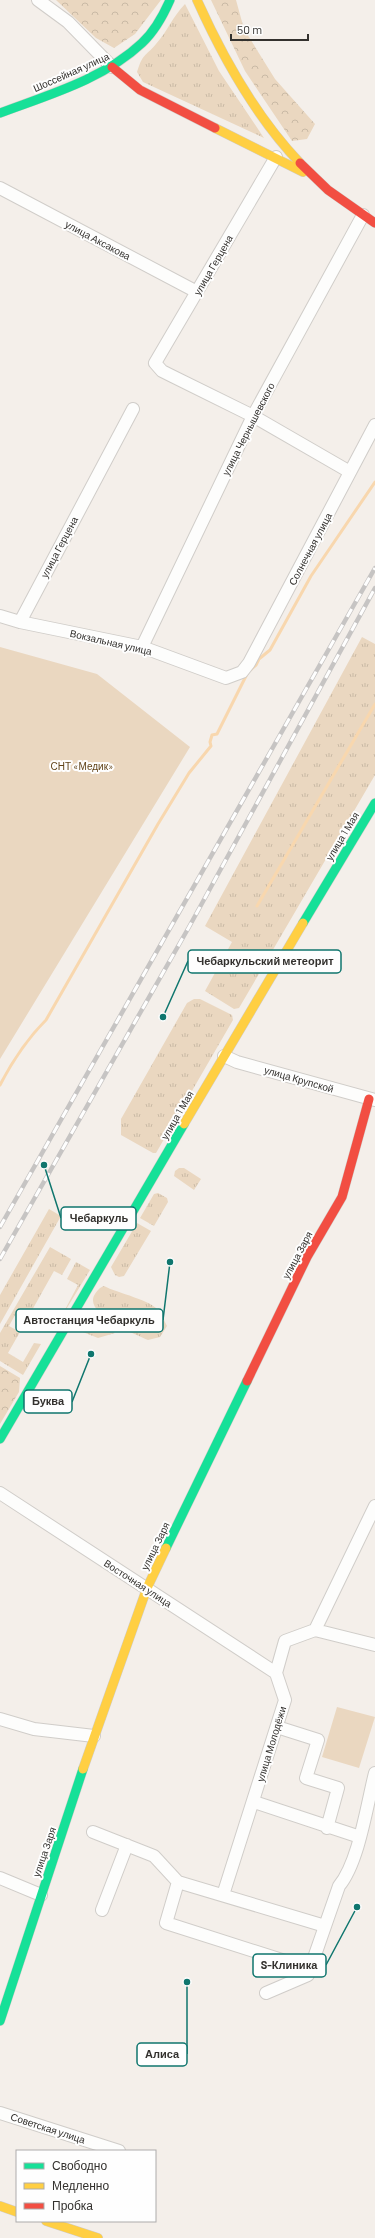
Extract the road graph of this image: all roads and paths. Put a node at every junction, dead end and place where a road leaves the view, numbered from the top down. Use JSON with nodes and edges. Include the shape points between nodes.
{"nodes":[{"id":1,"x":38,"y":0,"type":"edge"},
{"id":2,"x":170,"y":0,"type":"edge"},
{"id":3,"x":197,"y":0,"type":"edge"},
{"id":4,"x":112,"y":67,"type":"junction"},
{"id":5,"x":0,"y":113,"type":"edge"},
{"id":6,"x":276,"y":157,"type":"junction"},
{"id":7,"x":314,"y":178,"type":"junction"},
{"id":8,"x":0,"y":188,"type":"edge"},
{"id":9,"x":363,"y":215,"type":"junction"},
{"id":10,"x":375,"y":223,"type":"edge"},
{"id":11,"x":197,"y":292,"type":"junction"},
{"id":12,"x":133,"y":409,"type":"dead end"},
{"id":13,"x":253,"y":416,"type":"junction"},
{"id":14,"x":375,"y":425,"type":"edge"},
{"id":15,"x":350,"y":472,"type":"junction"},
{"id":16,"x":0,"y":616,"type":"edge"},
{"id":17,"x":20,"y":622,"type":"junction"},
{"id":18,"x":142,"y":647,"type":"junction"},
{"id":19,"x":242,"y":672,"type":"joint"},
{"id":20,"x":375,"y":803,"type":"edge"},
{"id":21,"x":224,"y":1056,"type":"junction"},
{"id":22,"x":372,"y":1099,"type":"edge"},
{"id":23,"x":0,"y":1439,"type":"edge"},
{"id":24,"x":0,"y":1493,"type":"edge"},
{"id":25,"x":375,"y":1506,"type":"edge"},
{"id":26,"x":147,"y":1588,"type":"junction"},
{"id":27,"x":315,"y":1630,"type":"junction"},
{"id":28,"x":375,"y":1645,"type":"edge"},
{"id":29,"x":276,"y":1673,"type":"junction"},
{"id":30,"x":0,"y":1719,"type":"edge"},
{"id":31,"x":277,"y":1727,"type":"junction"},
{"id":32,"x":94,"y":1736,"type":"junction"},
{"id":33,"x":375,"y":1773,"type":"edge"},
{"id":34,"x":254,"y":1802,"type":"junction"},
{"id":35,"x":327,"y":1828,"type":"junction"},
{"id":36,"x":93,"y":1832,"type":"dead end"},
{"id":37,"x":360,"y":1837,"type":"junction"},
{"id":38,"x":127,"y":1845,"type":"junction"},
{"id":39,"x":0,"y":1878,"type":"edge"},
{"id":40,"x":178,"y":1882,"type":"junction"},
{"id":41,"x":41,"y":1895,"type":"junction"},
{"id":42,"x":222,"y":1895,"type":"junction"},
{"id":43,"x":102,"y":1910,"type":"dead end"},
{"id":44,"x":325,"y":1926,"type":"junction"},
{"id":45,"x":310,"y":1969,"type":"junction"},
{"id":46,"x":266,"y":1993,"type":"dead end"},
{"id":47,"x":0,"y":2021,"type":"edge"},
{"id":48,"x":0,"y":2113,"type":"edge"},
{"id":49,"x":116,"y":2150,"type":"edge"},
{"id":50,"x":0,"y":2206,"type":"edge"},
{"id":51,"x":16,"y":2212,"type":"edge"},
{"id":52,"x":49,"y":2222,"type":"edge"},
{"id":53,"x":98,"y":2238,"type":"edge"}],
"edges":[{"from":1,"to":4,"type":"street","via":[[68,22]]},
{"from":2,"to":4,"type":"main road","name":"Шоссейная улица","via":[[153,31],[133,52]]},
{"from":3,"to":7,"type":"main road","via":[[231,71],[284,145]]},
{"from":4,"to":5,"type":"main road","name":"Шоссейная улица"},
{"from":4,"to":6,"type":"main road","via":[[140,90]]},
{"from":6,"to":7,"type":"main road"},
{"from":6,"to":11,"type":"street","name":"улица Герцена"},
{"from":7,"to":9,"type":"main road"},
{"from":8,"to":11,"type":"street","name":"улица Аксакова"},
{"from":9,"to":10,"type":"main road"},
{"from":9,"to":13,"type":"street","name":"улица Чернышевского"},
{"from":11,"to":13,"type":"street","name":"улица Герцена","via":[[155,363],[162,371]]},
{"from":12,"to":17,"type":"street","name":"улица Герцена"},
{"from":13,"to":15,"type":"street"},
{"from":13,"to":18,"type":"street","name":"улица Чернышевского"},
{"from":14,"to":15,"type":"street","name":"Солнечная улица"},
{"from":15,"to":19,"type":"street","name":"Солнечная улица","via":[[250,663]]},
{"from":16,"to":17,"type":"street","name":"Вокзальная улица"},
{"from":17,"to":18,"type":"street","name":"Вокзальная улица"},
{"from":18,"to":19,"type":"street","name":"Вокзальная улица","via":[[226,678]]},
{"from":20,"to":21,"type":"main road","name":"улица 1 Мая"},
{"from":21,"to":22,"type":"street","name":"улица Крупской","via":[[237,1062]]},
{"from":21,"to":23,"type":"main road","name":"улица 1 Мая"},
{"from":22,"to":26,"type":"main road","name":"улица Заря","via":[[342,1197],[307,1257]]},
{"from":24,"to":26,"type":"street","name":"Восточная улица"},
{"from":25,"to":27,"type":"street"},
{"from":26,"to":29,"type":"street","name":"Восточная улица"},
{"from":26,"to":32,"type":"main road","name":"улица Заря"},
{"from":27,"to":28,"type":"street"},
{"from":27,"to":29,"type":"street","via":[[285,1641]]},
{"from":29,"to":31,"type":"street","name":"улица Молодёжи","via":[[285,1700]]},
{"from":30,"to":32,"type":"street","via":[[34,1729]]},
{"from":31,"to":34,"type":"street","name":"улица Молодёжи"},
{"from":31,"to":35,"type":"street","via":[[318,1740],[306,1778],[338,1788]]},
{"from":32,"to":41,"type":"main road","name":"улица Заря"},
{"from":33,"to":37,"type":"street"},
{"from":34,"to":35,"type":"street"},
{"from":34,"to":42,"type":"street","name":"улица Молодёжи"},
{"from":35,"to":37,"type":"street"},
{"from":36,"to":38,"type":"street"},
{"from":37,"to":44,"type":"street"},
{"from":38,"to":40,"type":"street","via":[[154,1856]]},
{"from":38,"to":43,"type":"street"},
{"from":39,"to":41,"type":"street"},
{"from":40,"to":42,"type":"street"},
{"from":40,"to":45,"type":"street","via":[[166,1923]]},
{"from":41,"to":47,"type":"main road","name":"улица Заря"},
{"from":42,"to":44,"type":"street"},
{"from":44,"to":45,"type":"street"},
{"from":45,"to":46,"type":"street","via":[[308,1975]]},
{"from":48,"to":49,"type":"street","name":"Советская улица"},
{"from":50,"to":51,"type":"main road"},
{"from":52,"to":53,"type":"main road"}]}
